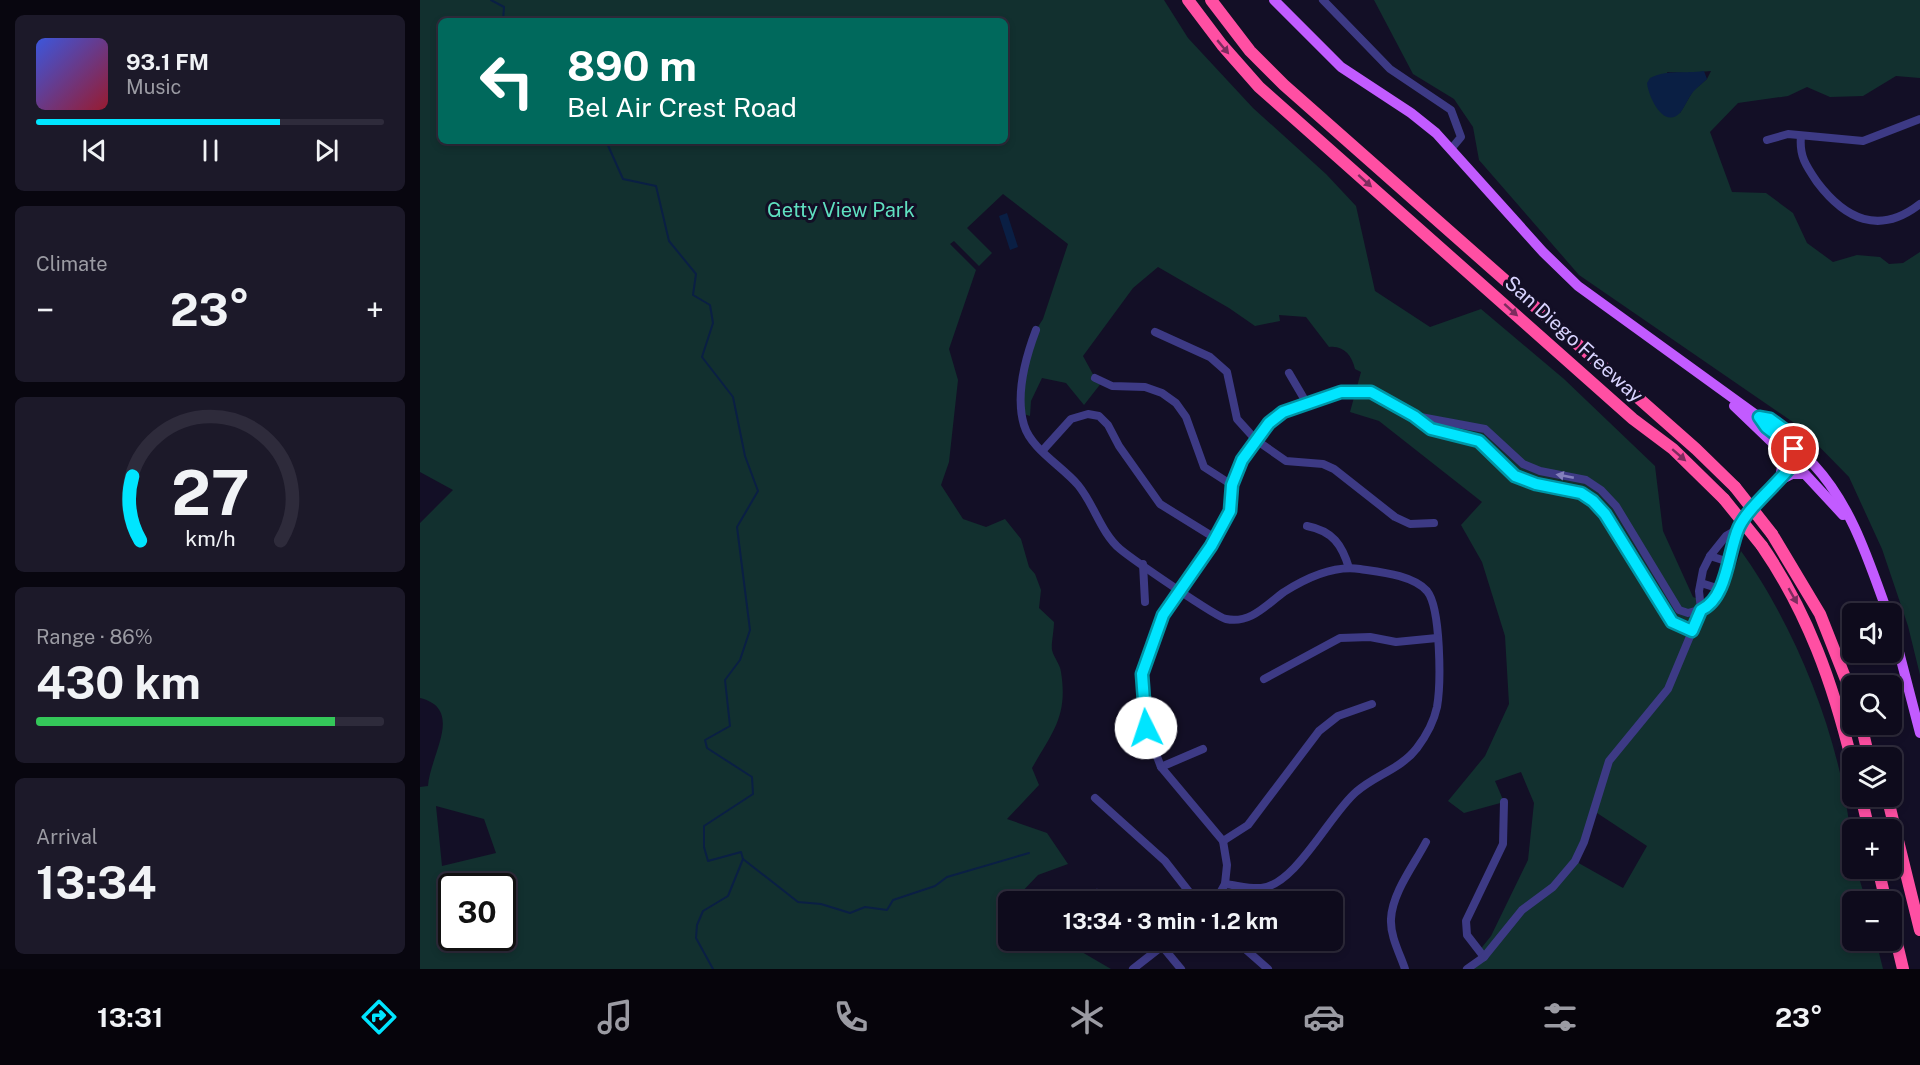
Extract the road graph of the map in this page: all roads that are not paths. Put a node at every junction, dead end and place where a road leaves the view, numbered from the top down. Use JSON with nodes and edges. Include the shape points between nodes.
{"nodes":[{"id":1,"x":1188,"y":0,"type":"edge"},
{"id":2,"x":1202,"y":0,"type":"edge"},
{"id":3,"x":1211,"y":0,"type":"edge"},
{"id":4,"x":1219,"y":0,"type":"edge"},
{"id":5,"x":1274,"y":0,"type":"edge"},
{"id":6,"x":1323,"y":0,"type":"edge"},
{"id":7,"x":1920,"y":119,"type":"edge"},
{"id":8,"x":1801,"y":136,"type":"junction"},
{"id":9,"x":1767,"y":140,"type":"dead end"},
{"id":10,"x":1451,"y":149,"type":"junction"},
{"id":11,"x":1920,"y":204,"type":"edge"},
{"id":12,"x":1036,"y":330,"type":"dead end"},
{"id":13,"x":1155,"y":332,"type":"dead end"},
{"id":14,"x":1289,"y":373,"type":"dead end"},
{"id":15,"x":1095,"y":378,"type":"dead end"},
{"id":16,"x":1717,"y":388,"type":"junction"},
{"id":17,"x":1306,"y":402,"type":"junction"},
{"id":18,"x":1414,"y":416,"type":"junction"},
{"id":19,"x":1633,"y":419,"type":"junction"},
{"id":20,"x":1256,"y":440,"type":"junction"},
{"id":21,"x":1042,"y":450,"type":"junction"},
{"id":22,"x":1802,"y":452,"type":"junction"},
{"id":23,"x":1780,"y":480,"type":"junction"},
{"id":24,"x":1232,"y":485,"type":"junction"},
{"id":25,"x":1737,"y":485,"type":"junction"},
{"id":26,"x":1434,"y":523,"type":"dead end"},
{"id":27,"x":1307,"y":526,"type":"dead end"},
{"id":28,"x":1738,"y":530,"type":"junction"},
{"id":29,"x":1774,"y":532,"type":"junction"},
{"id":30,"x":1856,"y":532,"type":"junction"},
{"id":31,"x":1215,"y":538,"type":"junction"},
{"id":32,"x":1710,"y":556,"type":"junction"},
{"id":33,"x":1730,"y":562,"type":"junction"},
{"id":34,"x":1143,"y":564,"type":"junction"},
{"id":35,"x":1349,"y":568,"type":"junction"},
{"id":36,"x":1701,"y":583,"type":"junction"},
{"id":37,"x":1720,"y":589,"type":"junction"},
{"id":38,"x":1181,"y":590,"type":"junction"},
{"id":39,"x":1145,"y":602,"type":"dead end"},
{"id":40,"x":1883,"y":603,"type":"edge"},
{"id":41,"x":1701,"y":610,"type":"junction"},
{"id":42,"x":1692,"y":631,"type":"junction"},
{"id":43,"x":1437,"y":638,"type":"junction"},
{"id":44,"x":1902,"y":663,"type":"edge"},
{"id":45,"x":1844,"y":675,"type":"edge"},
{"id":46,"x":1853,"y":675,"type":"edge"},
{"id":47,"x":1264,"y":679,"type":"dead end"},
{"id":48,"x":1372,"y":704,"type":"dead end"},
{"id":49,"x":1920,"y":733,"type":"edge"},
{"id":50,"x":1848,"y":747,"type":"edge"},
{"id":51,"x":1203,"y":749,"type":"dead end"},
{"id":52,"x":1161,"y":767,"type":"junction"},
{"id":53,"x":1095,"y":798,"type":"dead end"},
{"id":54,"x":1504,"y":802,"type":"dead end"},
{"id":55,"x":1223,"y":841,"type":"junction"},
{"id":56,"x":1426,"y":842,"type":"dead end"},
{"id":57,"x":1902,"y":869,"type":"edge"},
{"id":58,"x":1225,"y":884,"type":"junction"},
{"id":59,"x":1188,"y":891,"type":"edge"},
{"id":60,"x":1221,"y":891,"type":"edge"},
{"id":61,"x":1920,"y":930,"type":"edge"},
{"id":62,"x":1153,"y":951,"type":"edge"},
{"id":63,"x":1169,"y":951,"type":"edge"},
{"id":64,"x":1248,"y":951,"type":"edge"},
{"id":65,"x":1899,"y":951,"type":"edge"},
{"id":66,"x":1484,"y":957,"type":"junction"},
{"id":67,"x":1133,"y":969,"type":"edge"},
{"id":68,"x":1181,"y":969,"type":"edge"},
{"id":69,"x":1268,"y":969,"type":"edge"},
{"id":70,"x":1405,"y":969,"type":"edge"},
{"id":71,"x":1467,"y":969,"type":"edge"},
{"id":72,"x":1903,"y":969,"type":"edge"}],
"edges":[{"from":1,"to":19,"type":"highway","name":"San Diego Freeway","one_way":true,"via":[[1259,87]]},
{"from":2,"to":19,"type":"highway","via":[[1260,72],[1632,403]]},
{"from":3,"to":25,"type":"highway","via":[[1250,51],[1284,85]]},
{"from":4,"to":25,"type":"highway","name":"San Diego Freeway","via":[[1284,75],[1679,424]]},
{"from":5,"to":10,"type":"main road","via":[[1341,67],[1411,113]]},
{"from":6,"to":10,"type":"street","via":[[1390,69],[1451,110],[1461,136]]},
{"from":7,"to":8,"type":"street","via":[[1863,141]]},
{"from":8,"to":9,"type":"street","via":[[1781,135]]},
{"from":8,"to":11,"type":"street","via":[[1803,162],[1843,211],[1883,221],[1905,215]]},
{"from":10,"to":16,"type":"main road","via":[[1567,276]]},
{"from":12,"to":21,"type":"street","via":[[1027,353],[1020,396],[1024,428]]},
{"from":13,"to":20,"type":"street","via":[[1210,357],[1227,372],[1237,419]]},
{"from":14,"to":17,"type":"street"},
{"from":15,"to":24,"type":"street","via":[[1112,386],[1145,387],[1162,393],[1186,417],[1204,467]]},
{"from":16,"to":22,"type":"main road"},
{"from":16,"to":23,"type":"main road","via":[[1781,451]]},
{"from":17,"to":18,"type":"street","via":[[1341,392],[1371,392]]},
{"from":17,"to":20,"type":"street","via":[[1283,412]]},
{"from":41,"to":18,"type":"street","one_way":true,"via":[[1680,610],[1616,506],[1601,490],[1586,480],[1523,464],[1485,429]]},
{"from":18,"to":42,"type":"street","via":[[1431,429],[1479,441],[1515,476],[1581,493],[1593,501],[1672,622]]},
{"from":19,"to":50,"type":"highway","name":"San Diego Freeway","one_way":true,"bridge":true,"via":[[1673,449],[1724,499],[1762,546],[1798,605],[1821,655]]},
{"from":20,"to":24,"type":"street"},
{"from":20,"to":26,"type":"street","via":[[1286,461],[1323,464],[1334,469],[1395,517],[1410,524]]},
{"from":21,"to":31,"type":"street","via":[[1071,419],[1088,414],[1104,420],[1160,504]]},
{"from":21,"to":34,"type":"street","via":[[1077,483],[1118,548]]},
{"from":22,"to":23,"type":"street"},
{"from":22,"to":30,"type":"main road","via":[[1838,495]]},
{"from":23,"to":28,"type":"street"},
{"from":23,"to":30,"type":"main road","via":[[1802,473],[1811,477]]},
{"from":24,"to":31,"type":"street","via":[[1230,511]]},
{"from":25,"to":29,"type":"highway","name":"San Diego Freeway"},
{"from":27,"to":35,"type":"street","via":[[1336,539],[1344,548]]},
{"from":28,"to":32,"type":"street","via":[[1718,544]]},
{"from":28,"to":33,"type":"street"},
{"from":29,"to":45,"type":"highway","via":[[1820,614]]},
{"from":29,"to":46,"type":"highway","name":"San Diego Freeway","via":[[1824,605]]},
{"from":30,"to":40,"type":"main road"},
{"from":31,"to":38,"type":"street"},
{"from":32,"to":33,"type":"street"},
{"from":32,"to":36,"type":"street"},
{"from":33,"to":37,"type":"street"},
{"from":34,"to":38,"type":"street"},
{"from":34,"to":39,"type":"street"},
{"from":35,"to":38,"type":"street","via":[[1317,574],[1246,618],[1225,619]]},
{"from":35,"to":43,"type":"street","via":[[1412,580],[1426,590],[1434,603]]},
{"from":36,"to":37,"type":"street"},
{"from":36,"to":41,"type":"street"},
{"from":37,"to":41,"type":"street","via":[[1709,607]]},
{"from":38,"to":52,"type":"street","via":[[1163,615],[1142,674],[1146,728]]},
{"from":41,"to":42,"type":"street"},
{"from":42,"to":66,"type":"street","via":[[1668,688],[1609,761],[1575,861],[1552,887],[1521,910]]},
{"from":43,"to":47,"type":"street","via":[[1396,642],[1370,637],[1340,638]]},
{"from":43,"to":58,"type":"street","via":[[1437,708],[1416,749],[1398,767],[1353,794],[1279,881],[1263,888]]},
{"from":44,"to":49,"type":"main road"},
{"from":48,"to":55,"type":"street","via":[[1338,716],[1319,731],[1248,825]]},
{"from":51,"to":52,"type":"street"},
{"from":52,"to":55,"type":"street"},
{"from":53,"to":59,"type":"street","via":[[1165,861]]},
{"from":54,"to":66,"type":"street","via":[[1503,844],[1466,921],[1467,935]]},
{"from":55,"to":58,"type":"street"},
{"from":56,"to":70,"type":"street","via":[[1395,900],[1391,920]]},
{"from":57,"to":61,"type":"highway"},
{"from":58,"to":60,"type":"street"},
{"from":62,"to":67,"type":"street"},
{"from":63,"to":68,"type":"street"},
{"from":64,"to":69,"type":"street"},
{"from":65,"to":72,"type":"highway"},
{"from":66,"to":71,"type":"street"}]}
